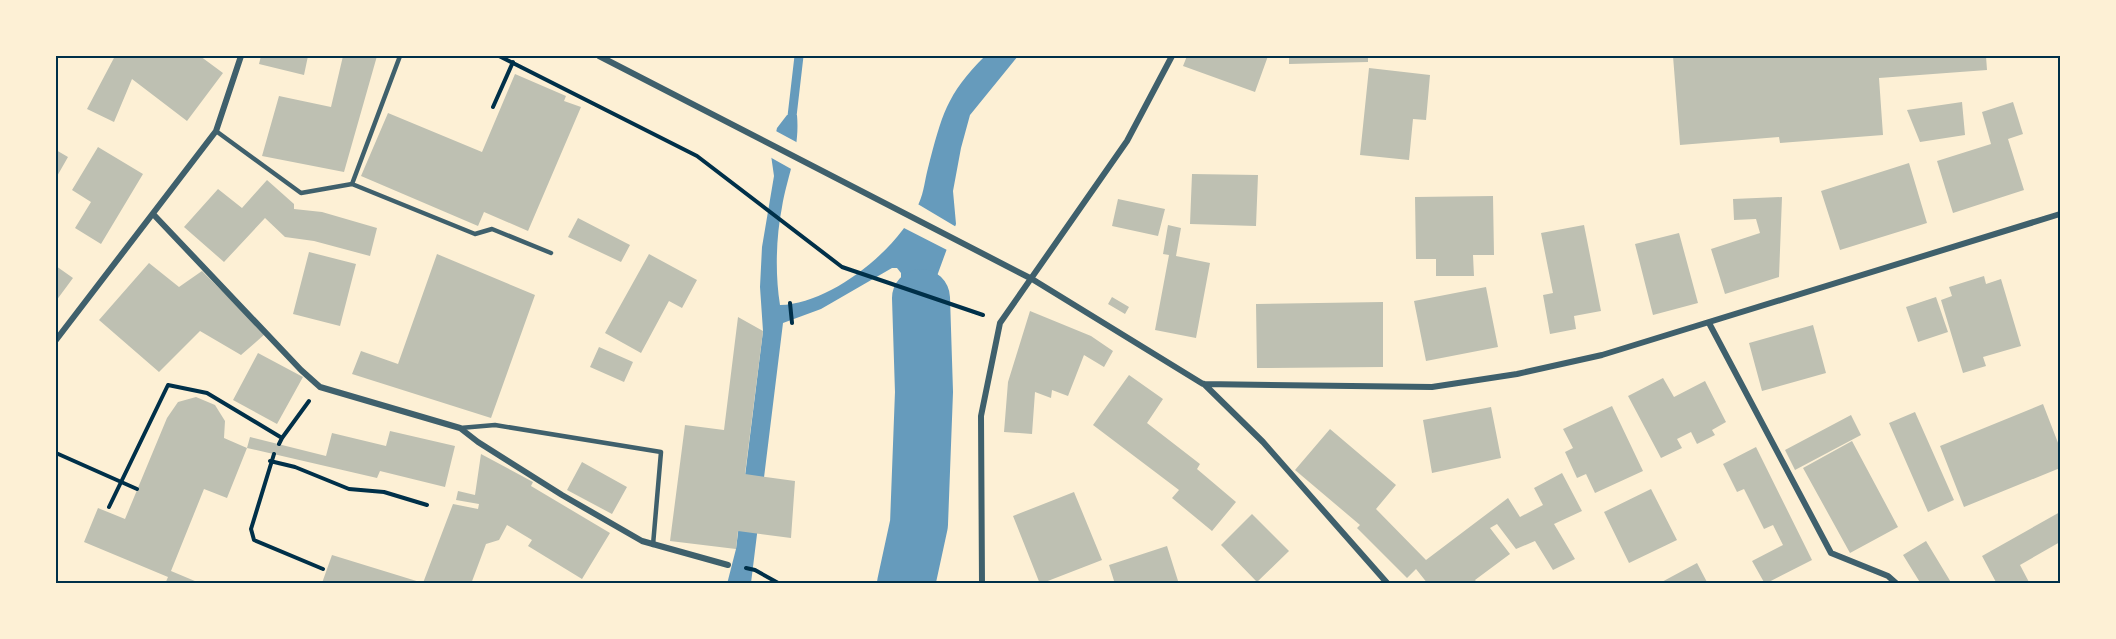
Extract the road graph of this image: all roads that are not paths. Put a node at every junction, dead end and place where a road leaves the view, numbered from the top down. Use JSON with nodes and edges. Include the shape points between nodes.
{"nodes":[{"id":1,"x":241,"y":56,"type":"edge"},
{"id":2,"x":400,"y":56,"type":"edge"},
{"id":3,"x":599,"y":56,"type":"edge"},
{"id":4,"x":1172,"y":56,"type":"edge"},
{"id":5,"x":216,"y":131,"type":"junction"},
{"id":6,"x":352,"y":184,"type":"junction"},
{"id":7,"x":2061,"y":214,"type":"edge"},
{"id":8,"x":153,"y":215,"type":"junction"},
{"id":9,"x":551,"y":253,"type":"dead end"},
{"id":10,"x":1032,"y":279,"type":"junction"},
{"id":11,"x":1709,"y":323,"type":"junction"},
{"id":12,"x":56,"y":340,"type":"edge"},
{"id":13,"x":1203,"y":384,"type":"junction"},
{"id":14,"x":460,"y":428,"type":"junction"},
{"id":15,"x":653,"y":545,"type":"junction"},
{"id":16,"x":728,"y":565,"type":"road end"},
{"id":17,"x":982,"y":584,"type":"edge"},
{"id":18,"x":1388,"y":584,"type":"edge"},
{"id":19,"x":1897,"y":584,"type":"edge"}],
"edges":[{"from":1,"to":5,"type":"street"},
{"from":2,"to":6,"type":"lane"},
{"from":3,"to":10,"type":"street"},
{"from":4,"to":10,"type":"street","via":[[1127,141]]},
{"from":5,"to":6,"type":"lane","via":[[302,193]]},
{"from":5,"to":8,"type":"street"},
{"from":6,"to":9,"type":"lane","via":[[475,234],[492,229]]},
{"from":7,"to":11,"type":"street"},
{"from":8,"to":12,"type":"street"},
{"from":8,"to":14,"type":"street","via":[[320,387]]},
{"from":10,"to":13,"type":"street"},
{"from":10,"to":17,"type":"street","via":[[1000,324],[981,416]]},
{"from":11,"to":13,"type":"street","via":[[1592,357],[1432,387]]},
{"from":11,"to":19,"type":"street","via":[[1831,553],[1888,576]]},
{"from":13,"to":18,"type":"street","via":[[1263,442]]},
{"from":14,"to":15,"type":"street","via":[[562,495]]},
{"from":14,"to":15,"type":"lane","via":[[495,425],[661,452]]},
{"from":15,"to":16,"type":"street"}]}
